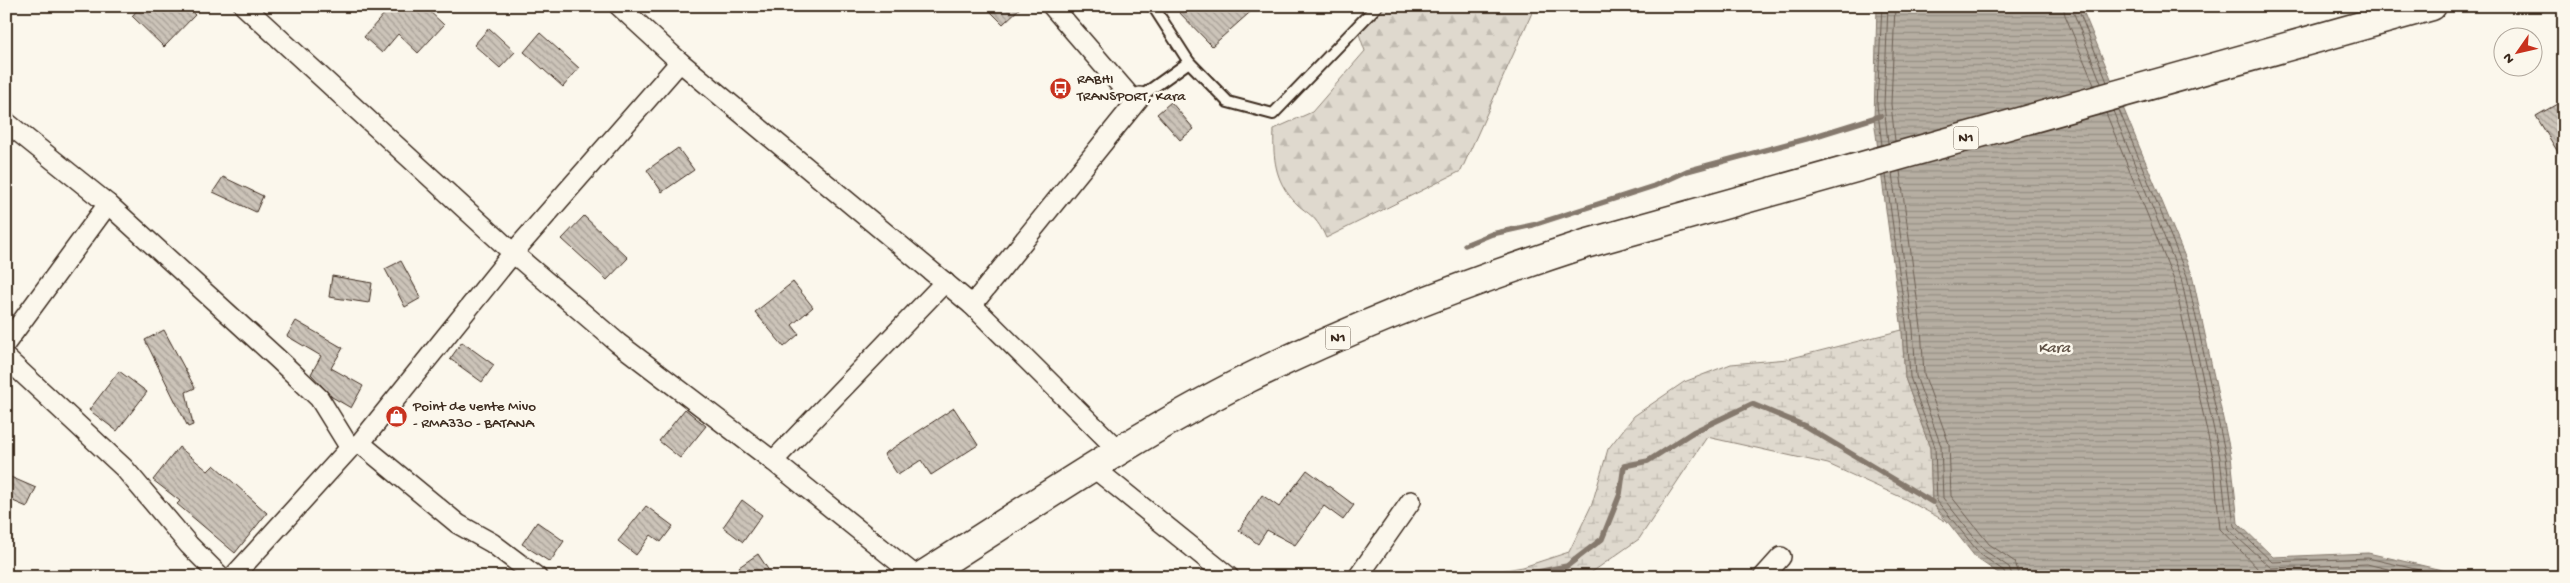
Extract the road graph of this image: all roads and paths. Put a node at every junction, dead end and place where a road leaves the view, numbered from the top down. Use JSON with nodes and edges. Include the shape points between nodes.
{"nodes":[{"id":1,"x":244,"y":6,"type":"edge"},
{"id":2,"x":619,"y":6,"type":"edge"},
{"id":3,"x":1052,"y":6,"type":"edge"},
{"id":4,"x":1153,"y":6,"type":"edge"},
{"id":5,"x":1377,"y":6,"type":"edge"},
{"id":6,"x":2432,"y":6,"type":"edge"},
{"id":7,"x":680,"y":62,"type":"junction"},
{"id":8,"x":1189,"y":62,"type":"junction"},
{"id":9,"x":1137,"y":99,"type":"junction"},
{"id":10,"x":6,"y":122,"type":"edge"},
{"id":11,"x":108,"y":204,"type":"junction"},
{"id":12,"x":513,"y":252,"type":"junction"},
{"id":13,"x":945,"y":282,"type":"junction"},
{"id":14,"x":972,"y":305,"type":"junction"},
{"id":15,"x":6,"y":343,"type":"edge"},
{"id":16,"x":6,"y":358,"type":"edge"},
{"id":17,"x":355,"y":446,"type":"junction"},
{"id":18,"x":1120,"y":452,"type":"junction"},
{"id":19,"x":773,"y":461,"type":"junction"},
{"id":20,"x":1094,"y":468,"type":"junction"},
{"id":21,"x":1411,"y":501,"type":"dead end"},
{"id":22,"x":1781,"y":557,"type":"dead end"},
{"id":23,"x":929,"y":574,"type":"edge"},
{"id":24,"x":221,"y":577,"type":"edge"},
{"id":25,"x":232,"y":577,"type":"edge"},
{"id":26,"x":537,"y":577,"type":"edge"},
{"id":27,"x":1228,"y":577,"type":"edge"},
{"id":28,"x":1358,"y":577,"type":"edge"},
{"id":29,"x":1763,"y":577,"type":"edge"}],
"edges":[{"from":1,"to":12,"type":"street"},
{"from":2,"to":7,"type":"street"},
{"from":3,"to":9,"type":"street"},
{"from":4,"to":8,"type":"lane"},
{"from":5,"to":8,"type":"lane","via":[[1273,114],[1228,102]]},
{"from":6,"to":18,"type":"highway","number":"N1","via":[[1585,244],[1470,283],[1250,378]]},
{"from":7,"to":12,"type":"street"},
{"from":7,"to":13,"type":"street"},
{"from":8,"to":9,"type":"lane"},
{"from":9,"to":14,"type":"street"},
{"from":10,"to":11,"type":"street"},
{"from":11,"to":15,"type":"street"},
{"from":11,"to":17,"type":"street","via":[[319,398]]},
{"from":12,"to":17,"type":"street"},
{"from":12,"to":19,"type":"street","via":[[618,343]]},
{"from":13,"to":14,"type":"street"},
{"from":13,"to":19,"type":"street"},
{"from":14,"to":18,"type":"street"},
{"from":16,"to":24,"type":"street","via":[[124,468]]},
{"from":17,"to":25,"type":"street"},
{"from":17,"to":26,"type":"street","via":[[458,524],[492,543]]},
{"from":18,"to":20,"type":"highway","number":"N1"},
{"from":19,"to":23,"type":"street"},
{"from":20,"to":23,"type":"highway","number":"N1"},
{"from":20,"to":27,"type":"street"},
{"from":21,"to":28,"type":"street"},
{"from":22,"to":29,"type":"street"}]}
